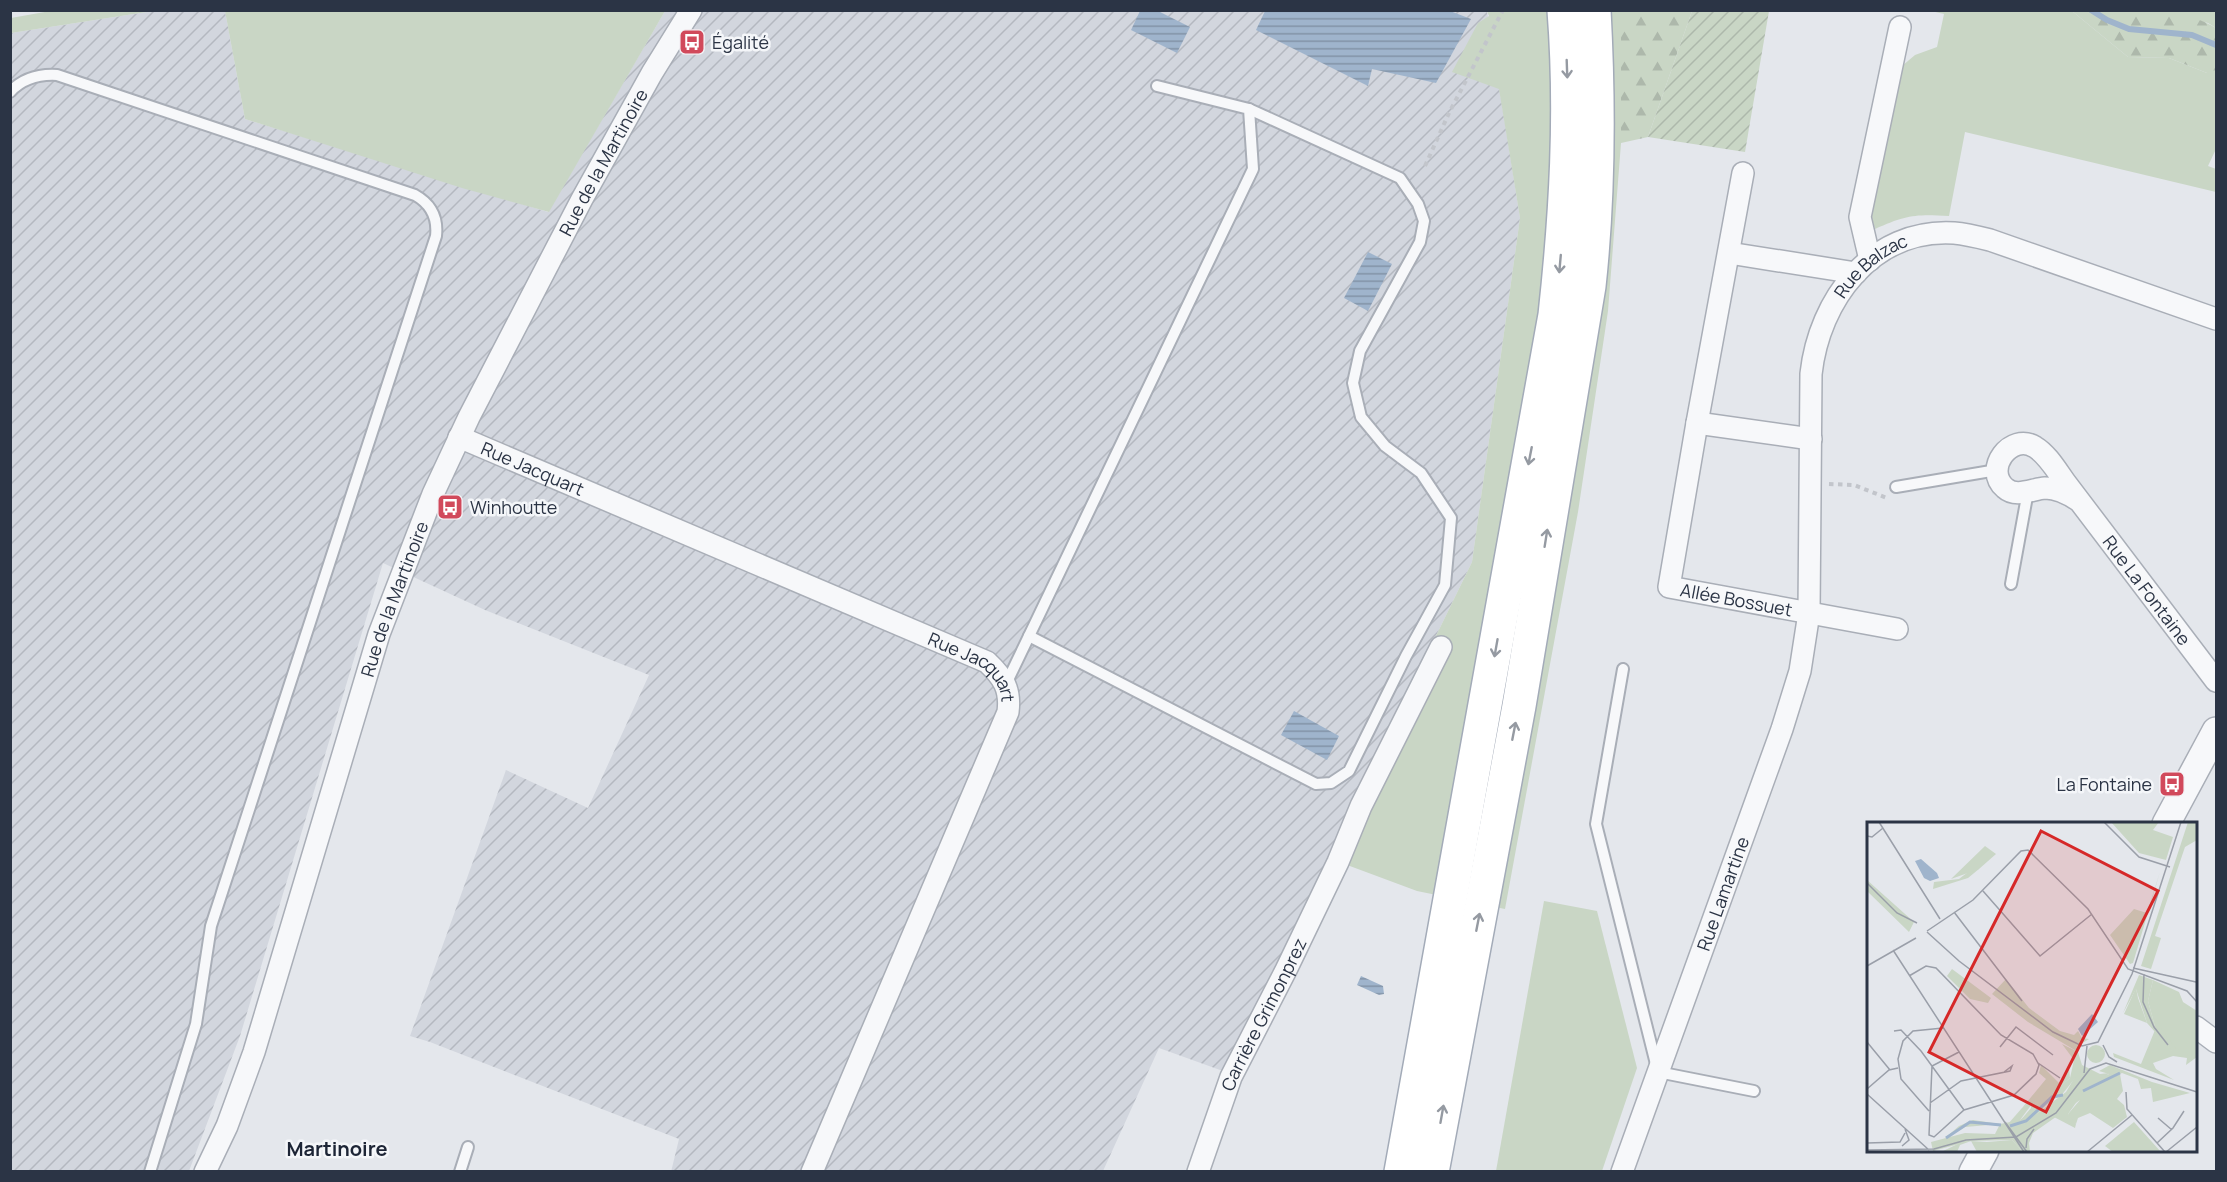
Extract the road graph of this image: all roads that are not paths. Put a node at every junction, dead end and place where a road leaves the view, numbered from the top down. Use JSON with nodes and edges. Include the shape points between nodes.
{"nodes":[{"id":1,"x":691,"y":10,"type":"edge"},
{"id":2,"x":1564,"y":10,"type":"edge"},
{"id":3,"x":1594,"y":10,"type":"edge"},
{"id":4,"x":1900,"y":27,"type":"dead end"},
{"id":5,"x":1157,"y":86,"type":"dead end"},
{"id":6,"x":10,"y":92,"type":"edge"},
{"id":7,"x":1249,"y":109,"type":"junction"},
{"id":8,"x":1743,"y":173,"type":"dead end"},
{"id":9,"x":1729,"y":253,"type":"junction"},
{"id":10,"x":1863,"y":266,"type":"junction"},
{"id":11,"x":2217,"y":319,"type":"edge"},
{"id":12,"x":1697,"y":423,"type":"junction"},
{"id":13,"x":459,"y":437,"type":"junction"},
{"id":14,"x":1811,"y":440,"type":"junction"},
{"id":15,"x":1997,"y":470,"type":"junction"},
{"id":16,"x":1896,"y":487,"type":"road end"},
{"id":17,"x":2028,"y":491,"type":"junction"},
{"id":18,"x":2079,"y":501,"type":"junction"},
{"id":19,"x":2011,"y":584,"type":"dead end"},
{"id":20,"x":1809,"y":613,"type":"junction"},
{"id":21,"x":1897,"y":629,"type":"dead end"},
{"id":22,"x":1029,"y":636,"type":"junction"},
{"id":23,"x":1441,"y":647,"type":"dead end"},
{"id":24,"x":1623,"y":669,"type":"dead end"},
{"id":25,"x":2217,"y":681,"type":"edge"},
{"id":26,"x":1006,"y":684,"type":"junction"},
{"id":27,"x":2217,"y":731,"type":"edge"},
{"id":28,"x":2167,"y":822,"type":"edge"},
{"id":29,"x":2197,"y":1028,"type":"edge"},
{"id":30,"x":2217,"y":1042,"type":"edge"},
{"id":31,"x":1658,"y":1072,"type":"junction"},
{"id":32,"x":1754,"y":1091,"type":"dead end"},
{"id":33,"x":227,"y":1126,"type":"junction"},
{"id":34,"x":468,"y":1147,"type":"dead end"},
{"id":35,"x":150,"y":1172,"type":"edge"},
{"id":36,"x":206,"y":1172,"type":"edge"},
{"id":37,"x":221,"y":1172,"type":"edge"},
{"id":38,"x":460,"y":1172,"type":"edge"},
{"id":39,"x":812,"y":1172,"type":"edge"},
{"id":40,"x":1198,"y":1172,"type":"edge"},
{"id":41,"x":1401,"y":1172,"type":"edge"},
{"id":42,"x":1432,"y":1172,"type":"edge"},
{"id":43,"x":1622,"y":1172,"type":"edge"}],
"edges":[{"from":1,"to":13,"type":"street","name":"Rue de la Martinoire","via":[[582,199]]},
{"from":2,"to":41,"type":"main road","one_way":true,"via":[[1568,141],[1555,315]]},
{"from":42,"to":3,"type":"main road","one_way":true,"via":[[1519,706],[1584,320],[1595,228],[1599,133]]},
{"from":4,"to":10,"type":"street","via":[[1860,217]]},
{"from":5,"to":7,"type":"lane"},
{"from":6,"to":35,"type":"lane","via":[[38,75],[57,75],[415,195],[429,204],[437,227],[211,926],[196,1024]]},
{"from":7,"to":22,"type":"lane","via":[[1253,169]]},
{"from":7,"to":22,"type":"lane","via":[[1400,178],[1418,204],[1424,222],[1420,242],[1360,351],[1353,383],[1361,417],[1385,446],[1421,473],[1451,518],[1445,585],[1349,771],[1332,783],[1316,784]]},
{"from":8,"to":9,"type":"street","name":"Allée Bossuet"},
{"from":9,"to":10,"type":"street"},
{"from":9,"to":12,"type":"street","name":"Allée Bossuet"},
{"from":10,"to":11,"type":"street","name":"Rue Balzac","via":[[1884,249],[1916,237],[1970,235]]},
{"from":10,"to":14,"type":"street","name":"Rue Balzac","via":[[1834,300],[1816,341],[1811,374]]},
{"from":12,"to":14,"type":"street"},
{"from":12,"to":20,"type":"street","name":"Allée Bossuet","via":[[1669,587]]},
{"from":13,"to":26,"type":"street","name":"Rue Jacquart","via":[[987,662]]},
{"from":13,"to":33,"type":"street","name":"Rue de la Martinoire","via":[[382,625],[257,1042]]},
{"from":14,"to":20,"type":"street","name":"Rue Balzac"},
{"from":15,"to":16,"type":"lane"},
{"from":15,"to":17,"type":"street","name":"Rue La Fontaine","via":[[2005,488],[2012,492]]},
{"from":15,"to":18,"type":"street","name":"Rue La Fontaine","via":[[2006,450],[2021,443],[2036,447]]},
{"from":17,"to":18,"type":"street","name":"Rue La Fontaine","via":[[2047,488]]},
{"from":17,"to":19,"type":"lane"},
{"from":18,"to":25,"type":"street","name":"Rue La Fontaine"},
{"from":20,"to":21,"type":"street","name":"Allée Bossuet"},
{"from":20,"to":31,"type":"street","name":"Rue Lamartine","via":[[1791,703]]},
{"from":22,"to":26,"type":"lane"},
{"from":23,"to":40,"type":"street","name":"Carrière Grimonprez","via":[[1231,1077]]},
{"from":24,"to":31,"type":"lane","via":[[1596,824]]},
{"from":26,"to":39,"type":"street","name":"Rue Jacquart","via":[[1008,712]]},
{"from":27,"to":28,"type":"street"},
{"from":29,"to":30,"type":"street"},
{"from":31,"to":32,"type":"lane"},
{"from":31,"to":43,"type":"street","name":"Rue Lamartine"},
{"from":33,"to":36,"type":"street","name":"Rue de la Martinoire"},
{"from":33,"to":37,"type":"street","name":"Rue de la Martinoire"},
{"from":34,"to":38,"type":"lane"}]}
